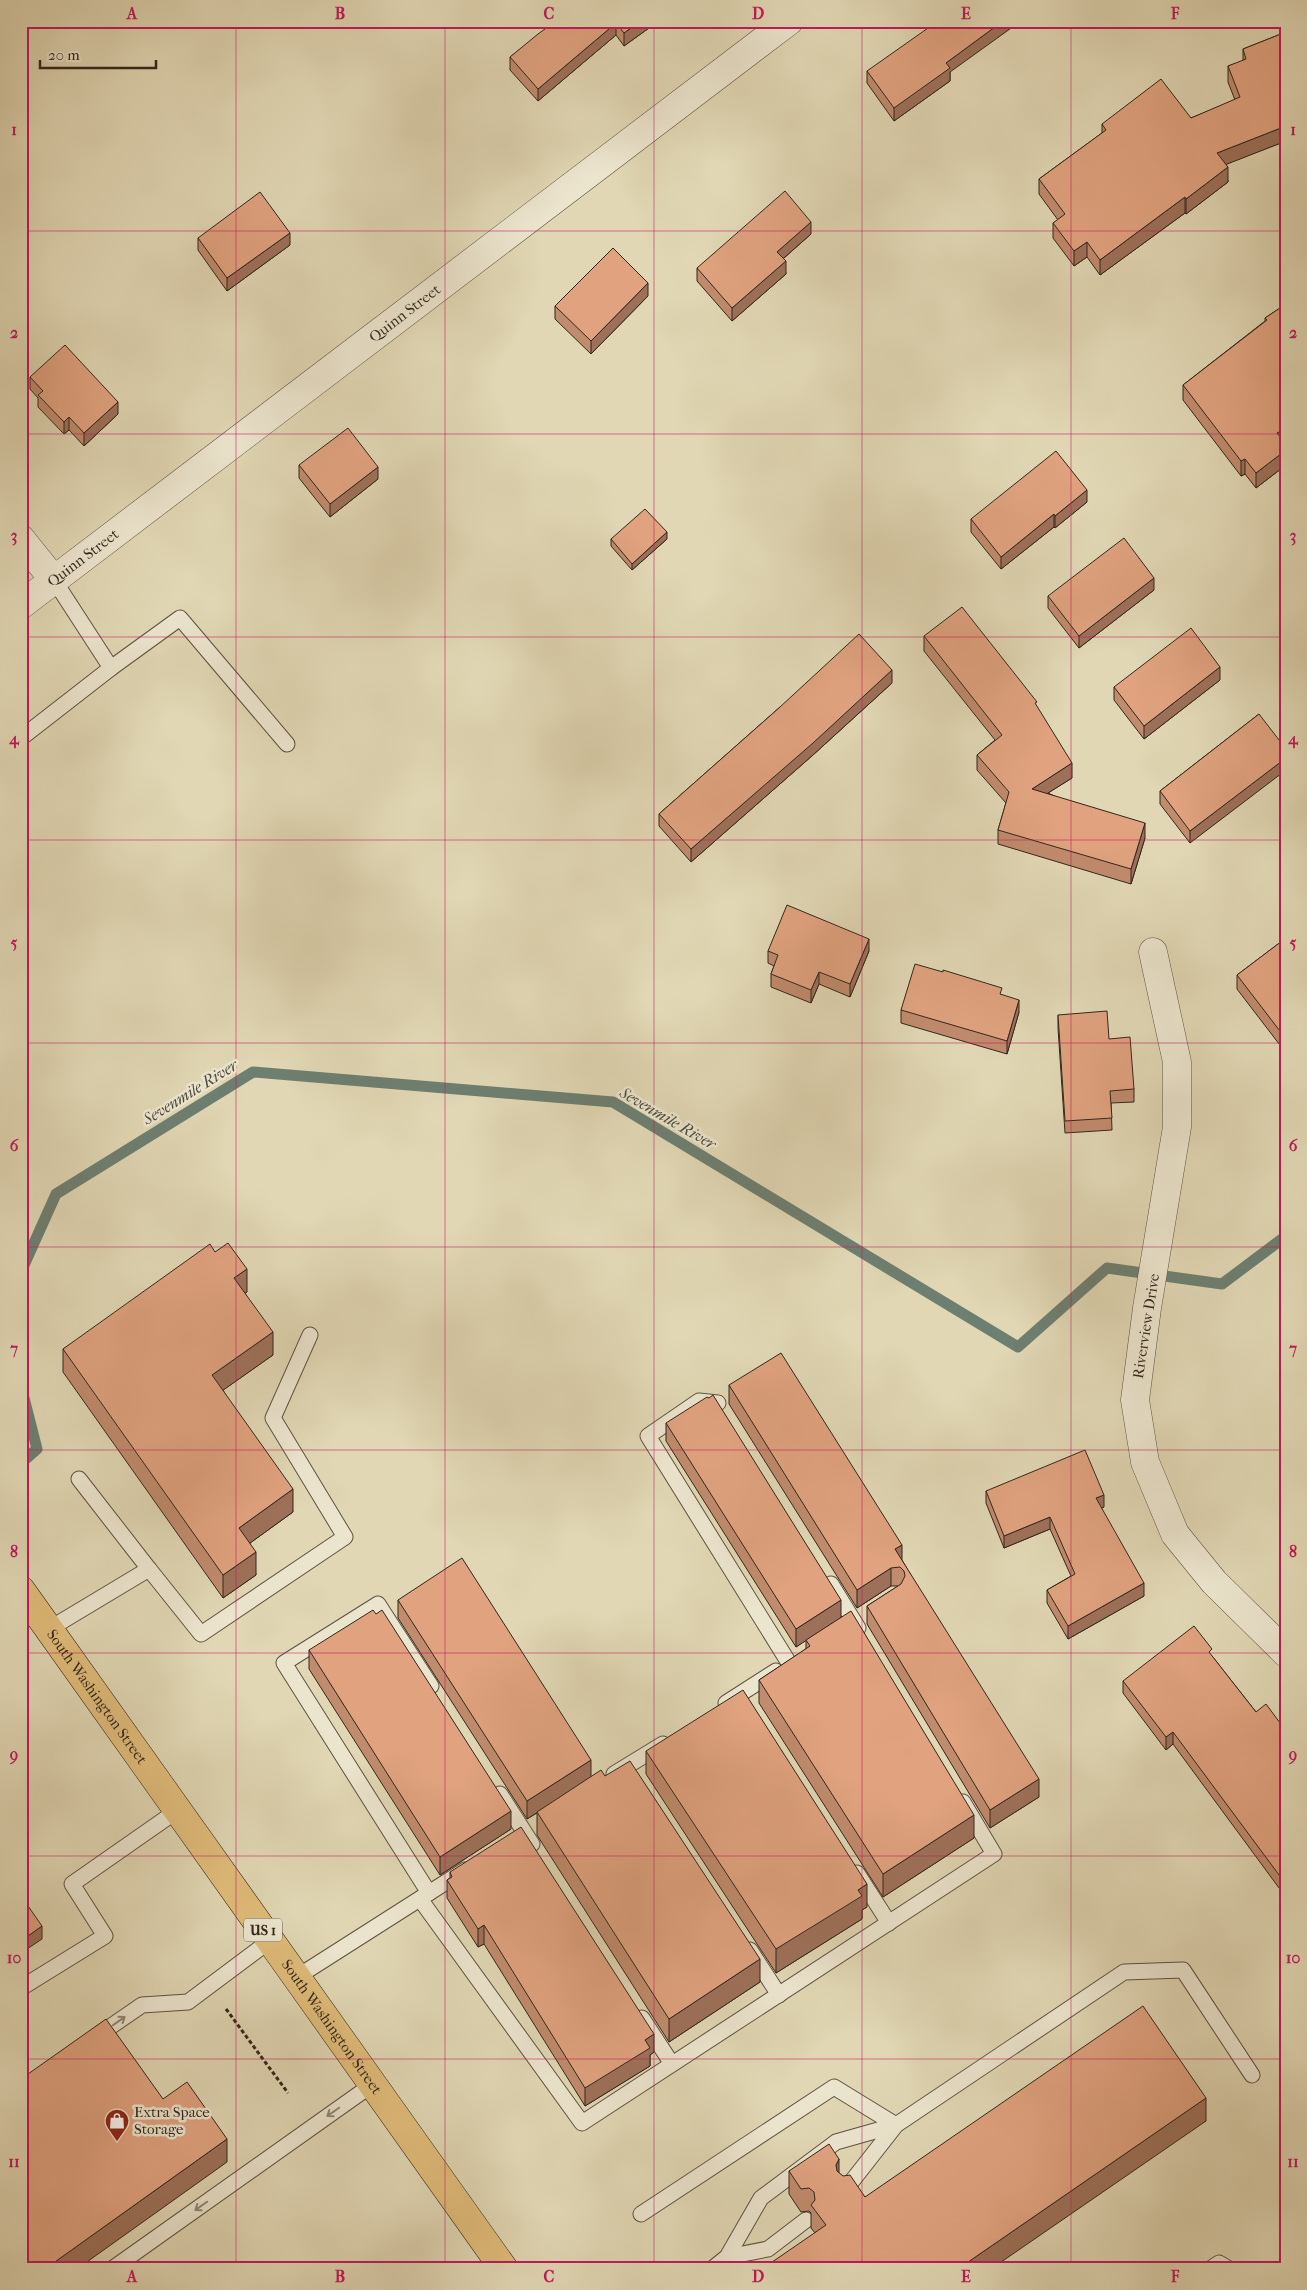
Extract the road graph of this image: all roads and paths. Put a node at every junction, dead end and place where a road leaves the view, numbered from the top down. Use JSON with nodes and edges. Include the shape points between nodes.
{"nodes":[{"id":1,"x":789,"y":21,"type":"edge"},
{"id":2,"x":21,"y":539,"type":"edge"},
{"id":3,"x":54,"y":580,"type":"junction"},
{"id":4,"x":21,"y":605,"type":"edge"},
{"id":5,"x":111,"y":668,"type":"junction"},
{"id":6,"x":21,"y":738,"type":"edge"},
{"id":7,"x":287,"y":744,"type":"dead end"},
{"id":8,"x":1153,"y":952,"type":"dead end"},
{"id":9,"x":310,"y":1335,"type":"dead end"},
{"id":10,"x":728,"y":1419,"type":"edge"},
{"id":11,"x":79,"y":1479,"type":"dead end"},
{"id":12,"x":149,"y":1568,"type":"junction"},
{"id":13,"x":822,"y":1570,"type":"edge"},
{"id":14,"x":21,"y":1590,"type":"edge"},
{"id":15,"x":868,"y":1612,"type":"edge"},
{"id":16,"x":854,"y":1621,"type":"junction"},
{"id":17,"x":49,"y":1629,"type":"junction"},
{"id":18,"x":838,"y":1631,"type":"edge"},
{"id":19,"x":864,"y":1638,"type":"edge"},
{"id":20,"x":805,"y":1652,"type":"edge"},
{"id":21,"x":1286,"y":1653,"type":"edge"},
{"id":22,"x":789,"y":1663,"type":"junction"},
{"id":23,"x":741,"y":1694,"type":"junction"},
{"id":24,"x":441,"y":1702,"type":"edge"},
{"id":25,"x":717,"y":1709,"type":"edge"},
{"id":26,"x":752,"y":1710,"type":"edge"},
{"id":27,"x":677,"y":1734,"type":"edge"},
{"id":28,"x":628,"y":1765,"type":"junction"},
{"id":29,"x":604,"y":1781,"type":"edge"},
{"id":30,"x":639,"y":1782,"type":"edge"},
{"id":31,"x":493,"y":1783,"type":"edge"},
{"id":32,"x":954,"y":1788,"type":"edge"},
{"id":33,"x":178,"y":1810,"type":"junction"},
{"id":34,"x":540,"y":1822,"type":"dead end"},
{"id":35,"x":524,"y":1832,"type":"junction"},
{"id":36,"x":508,"y":1842,"type":"edge"},
{"id":37,"x":540,"y":1857,"type":"edge"},
{"id":38,"x":847,"y":1858,"type":"edge"},
{"id":39,"x":477,"y":1862,"type":"edge"},
{"id":40,"x":424,"y":1896,"type":"junction"},
{"id":41,"x":889,"y":1923,"type":"junction"},
{"id":42,"x":741,"y":1937,"type":"edge"},
{"id":43,"x":271,"y":1940,"type":"junction"},
{"id":44,"x":297,"y":1977,"type":"junction"},
{"id":45,"x":210,"y":1986,"type":"junction"},
{"id":46,"x":21,"y":1988,"type":"edge"},
{"id":47,"x":779,"y":1995,"type":"junction"},
{"id":48,"x":635,"y":2006,"type":"edge"},
{"id":49,"x":86,"y":2044,"type":"edge"},
{"id":50,"x":672,"y":2064,"type":"junction"},
{"id":51,"x":1252,"y":2076,"type":"dead end"},
{"id":52,"x":373,"y":2084,"type":"junction"},
{"id":53,"x":288,"y":2094,"type":"dead end"},
{"id":54,"x":896,"y":2125,"type":"junction"},
{"id":55,"x":845,"y":2190,"type":"edge"},
{"id":56,"x":641,"y":2214,"type":"dead end"},
{"id":57,"x":806,"y":2220,"type":"edge"},
{"id":58,"x":727,"y":2257,"type":"junction"},
{"id":59,"x":112,"y":2269,"type":"edge"},
{"id":60,"x":504,"y":2269,"type":"edge"},
{"id":61,"x":712,"y":2269,"type":"edge"},
{"id":62,"x":1210,"y":2269,"type":"edge"},
{"id":63,"x":1229,"y":2269,"type":"edge"}],
"edges":[{"from":1,"to":3,"type":"street","name":"Quinn Street"},
{"from":2,"to":3,"type":"street"},
{"from":3,"to":4,"type":"street","name":"Quinn Street"},
{"from":3,"to":5,"type":"lane"},
{"from":5,"to":6,"type":"lane"},
{"from":5,"to":7,"type":"lane","via":[[180,618]]},
{"from":8,"to":21,"type":"street","name":"Riverview Drive","via":[[1177,1062],[1177,1127],[1135,1400],[1145,1462],[1175,1534],[1214,1582]]},
{"from":9,"to":12,"type":"lane","via":[[274,1418],[345,1537],[201,1634]]},
{"from":10,"to":22,"type":"lane","via":[[718,1403],[699,1401],[648,1436]]},
{"from":11,"to":12,"type":"lane"},
{"from":12,"to":17,"type":"lane"},
{"from":13,"to":16,"type":"lane"},
{"from":14,"to":17,"type":"main road","name":"South Washington Street","number":"US 1"},
{"from":15,"to":16,"type":"lane"},
{"from":16,"to":18,"type":"lane"},
{"from":16,"to":19,"type":"lane"},
{"from":17,"to":33,"type":"main road","name":"South Washington Street","number":"US 1"},
{"from":20,"to":22,"type":"lane"},
{"from":22,"to":23,"type":"lane"},
{"from":23,"to":25,"type":"lane"},
{"from":23,"to":26,"type":"lane"},
{"from":24,"to":40,"type":"lane","via":[[378,1604],[284,1663]]},
{"from":27,"to":28,"type":"lane"},
{"from":28,"to":29,"type":"lane"},
{"from":28,"to":30,"type":"lane"},
{"from":31,"to":35,"type":"lane"},
{"from":32,"to":41,"type":"lane","via":[[994,1854]]},
{"from":33,"to":43,"type":"main road","name":"South Washington Street","number":"US 1"},
{"from":33,"to":46,"type":"lane","via":[[72,1884],[105,1936]]},
{"from":34,"to":35,"type":"lane"},
{"from":35,"to":36,"type":"lane"},
{"from":35,"to":37,"type":"lane"},
{"from":38,"to":41,"type":"lane"},
{"from":39,"to":40,"type":"lane"},
{"from":40,"to":44,"type":"lane"},
{"from":40,"to":50,"type":"lane","via":[[582,2123]]},
{"from":41,"to":47,"type":"lane"},
{"from":42,"to":47,"type":"lane"},
{"from":43,"to":44,"type":"main road","name":"South Washington Street","number":"US 1"},
{"from":43,"to":45,"type":"lane"},
{"from":44,"to":52,"type":"main road","name":"South Washington Street","number":"US 1"},
{"from":49,"to":45,"type":"lane","one_way":true,"via":[[142,2005],[188,2002]]},
{"from":45,"to":53,"type":"path"},
{"from":47,"to":50,"type":"lane"},
{"from":48,"to":50,"type":"lane"},
{"from":51,"to":54,"type":"lane","via":[[1183,1970],[1124,1972]]},
{"from":52,"to":59,"type":"lane","one_way":true},
{"from":52,"to":60,"type":"main road","name":"South Washington Street","number":"US 1"},
{"from":54,"to":55,"type":"lane"},
{"from":54,"to":56,"type":"lane","via":[[834,2087]]},
{"from":54,"to":58,"type":"lane","via":[[836,2142],[761,2198]]},
{"from":57,"to":58,"type":"lane","via":[[768,2249]]},
{"from":58,"to":61,"type":"lane"},
{"from":62,"to":63,"type":"lane","via":[[1219,2263]]}]}
